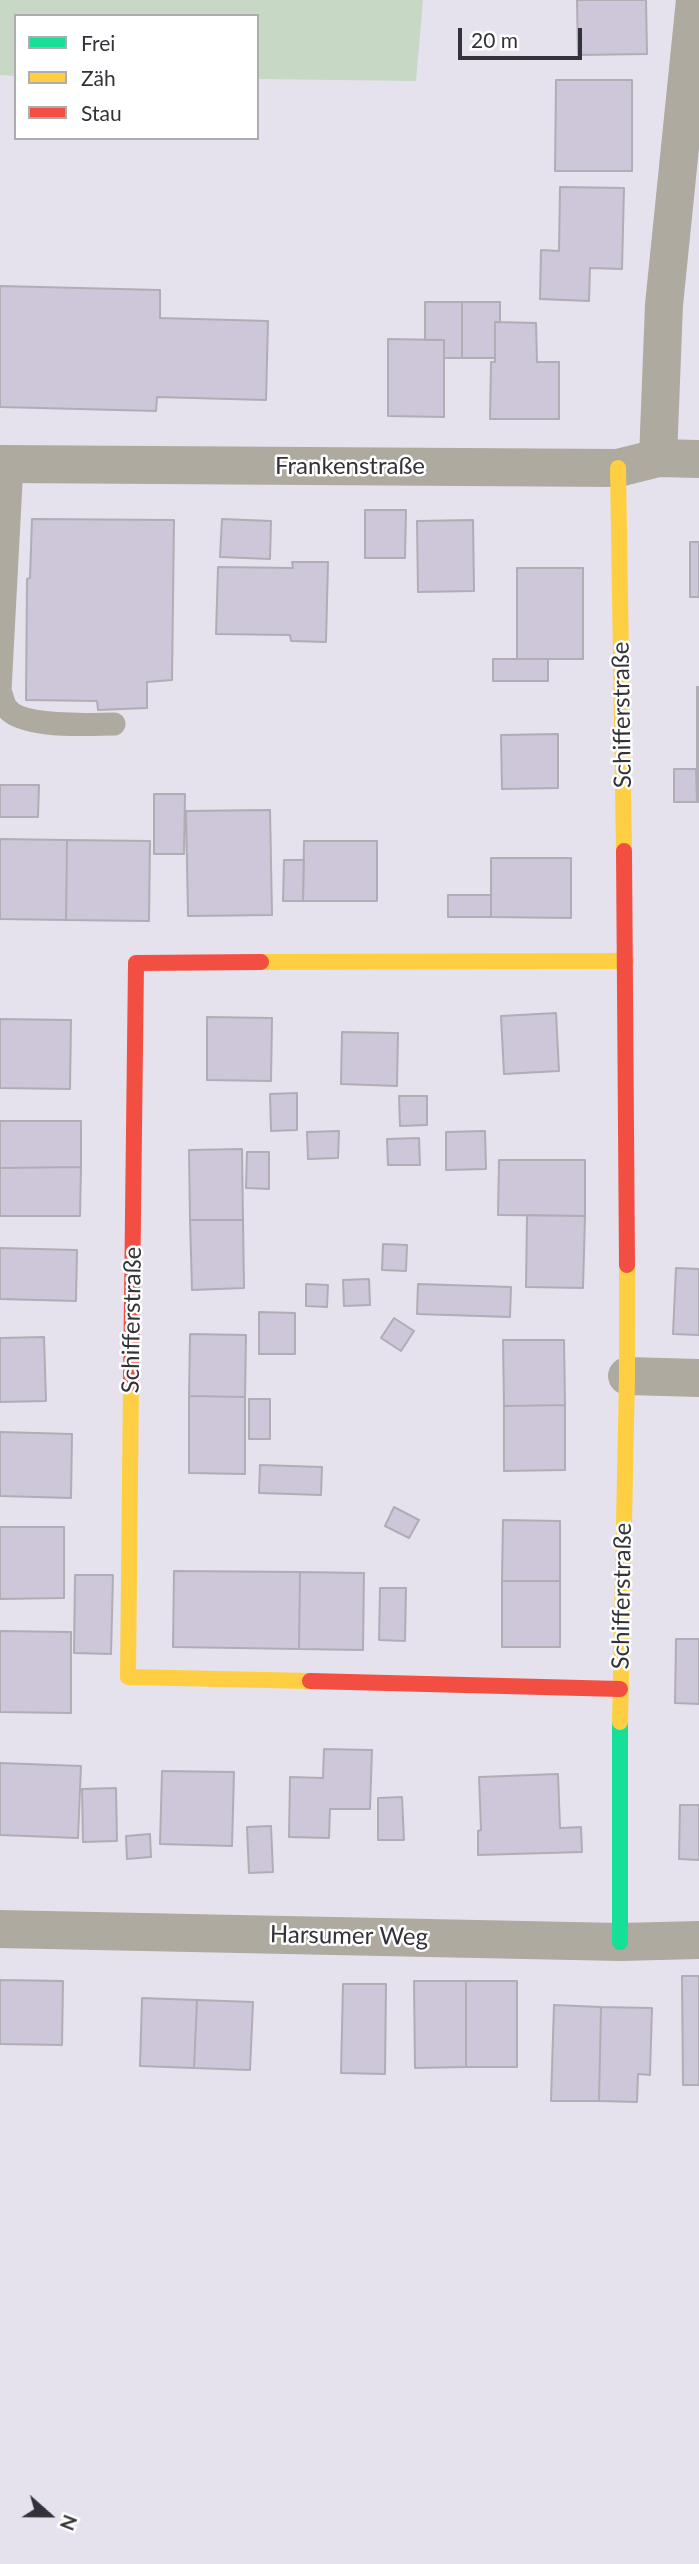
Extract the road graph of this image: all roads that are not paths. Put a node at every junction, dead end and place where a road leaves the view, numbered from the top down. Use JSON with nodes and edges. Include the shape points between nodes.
{"nodes":[{"id":1,"x":695,"y":0,"type":"edge"},
{"id":2,"x":658,"y":458,"type":"junction"},
{"id":3,"x":699,"y":459,"type":"edge"},
{"id":4,"x":6,"y":464,"type":"edge"},
{"id":5,"x":618,"y":468,"type":"junction"},
{"id":6,"x":114,"y":724,"type":"dead end"},
{"id":7,"x":626,"y":961,"type":"junction"},
{"id":8,"x":628,"y":1376,"type":"junction"},
{"id":9,"x":699,"y":1378,"type":"edge"},
{"id":10,"x":620,"y":1689,"type":"junction"},
{"id":11,"x":0,"y":1928,"type":"edge"},
{"id":12,"x":699,"y":1940,"type":"edge"},
{"id":13,"x":620,"y":1942,"type":"junction"}],
"edges":[{"from":1,"to":2,"type":"street","via":[[664,305]]},
{"from":2,"to":3,"type":"street","name":"Frankenstraße"},
{"from":2,"to":5,"type":"street","name":"Frankenstraße"},
{"from":4,"to":5,"type":"street","name":"Frankenstraße"},
{"from":4,"to":6,"type":"lane","via":[[0,691],[6,707],[17,717],[35,722]]},
{"from":5,"to":7,"type":"street","name":"Schifferstraße"},
{"from":7,"to":8,"type":"street","name":"Schifferstraße"},
{"from":7,"to":10,"type":"street","name":"Schifferstraße","via":[[135,963],[128,1636],[128,1677]]},
{"from":8,"to":9,"type":"street"},
{"from":8,"to":10,"type":"street","name":"Schifferstraße"},
{"from":10,"to":13,"type":"street","name":"Schifferstraße"},
{"from":11,"to":13,"type":"street","name":"Harsumer Weg"},
{"from":12,"to":13,"type":"street","name":"Harsumer Weg"}]}
